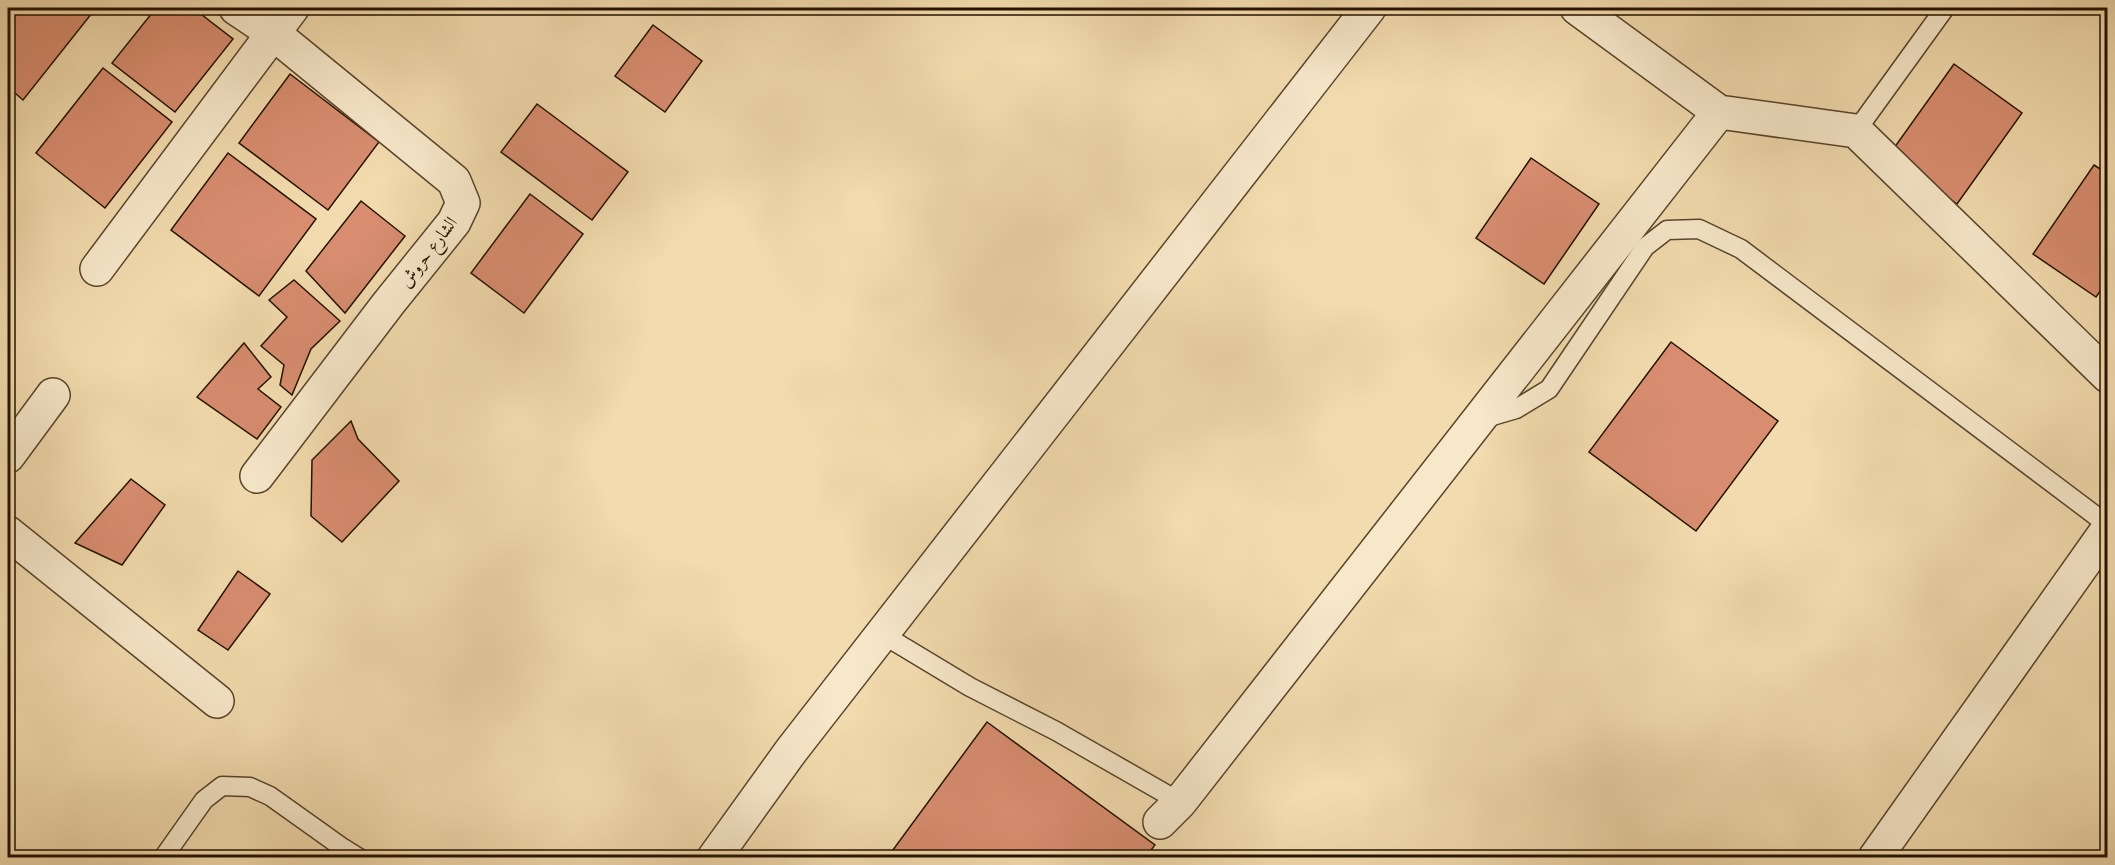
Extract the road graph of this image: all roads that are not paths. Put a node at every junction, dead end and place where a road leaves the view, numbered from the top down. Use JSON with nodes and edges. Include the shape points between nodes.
{"nodes":[{"id":1,"x":236,"y":8,"type":"edge"},
{"id":2,"x":1369,"y":8,"type":"edge"},
{"id":3,"x":1577,"y":8,"type":"edge"},
{"id":4,"x":1945,"y":8,"type":"edge"},
{"id":5,"x":282,"y":20,"type":"edge"},
{"id":6,"x":1719,"y":112,"type":"junction"},
{"id":7,"x":1856,"y":130,"type":"junction"},
{"id":8,"x":97,"y":268,"type":"dead end"},
{"id":9,"x":2108,"y":376,"type":"edge"},
{"id":10,"x":53,"y":395,"type":"dead end"},
{"id":11,"x":1479,"y":420,"type":"junction"},
{"id":12,"x":8,"y":456,"type":"edge"},
{"id":13,"x":257,"y":476,"type":"dead end"},
{"id":14,"x":2108,"y":527,"type":"edge"},
{"id":15,"x":8,"y":533,"type":"edge"},
{"id":16,"x":882,"y":634,"type":"junction"},
{"id":17,"x":217,"y":701,"type":"dead end"},
{"id":18,"x":1170,"y":812,"type":"joint"},
{"id":19,"x":163,"y":858,"type":"edge"},
{"id":20,"x":359,"y":858,"type":"edge"},
{"id":21,"x":714,"y":858,"type":"edge"},
{"id":22,"x":1875,"y":858,"type":"edge"}],
"edges":[{"from":1,"to":5,"type":"street"},
{"from":2,"to":16,"type":"street"},
{"from":3,"to":6,"type":"street"},
{"from":4,"to":7,"type":"lane"},
{"from":5,"to":8,"type":"street"},
{"from":5,"to":13,"type":"street","name":"الشارع حروش","via":[[454,181],[463,203],[454,222]]},
{"from":6,"to":7,"type":"street"},
{"from":6,"to":11,"type":"street"},
{"from":7,"to":9,"type":"street"},
{"from":10,"to":12,"type":"street"},
{"from":11,"to":14,"type":"lane","via":[[1516,409],[1549,389],[1645,247],[1667,230],[1699,229],[1742,249]]},
{"from":11,"to":18,"type":"street"},
{"from":14,"to":22,"type":"street"},
{"from":15,"to":17,"type":"street"},
{"from":16,"to":18,"type":"lane","via":[[970,687],[1056,731]]},
{"from":16,"to":21,"type":"street"},
{"from":19,"to":20,"type":"lane","via":[[204,800],[222,786],[250,787],[270,796]]}]}
